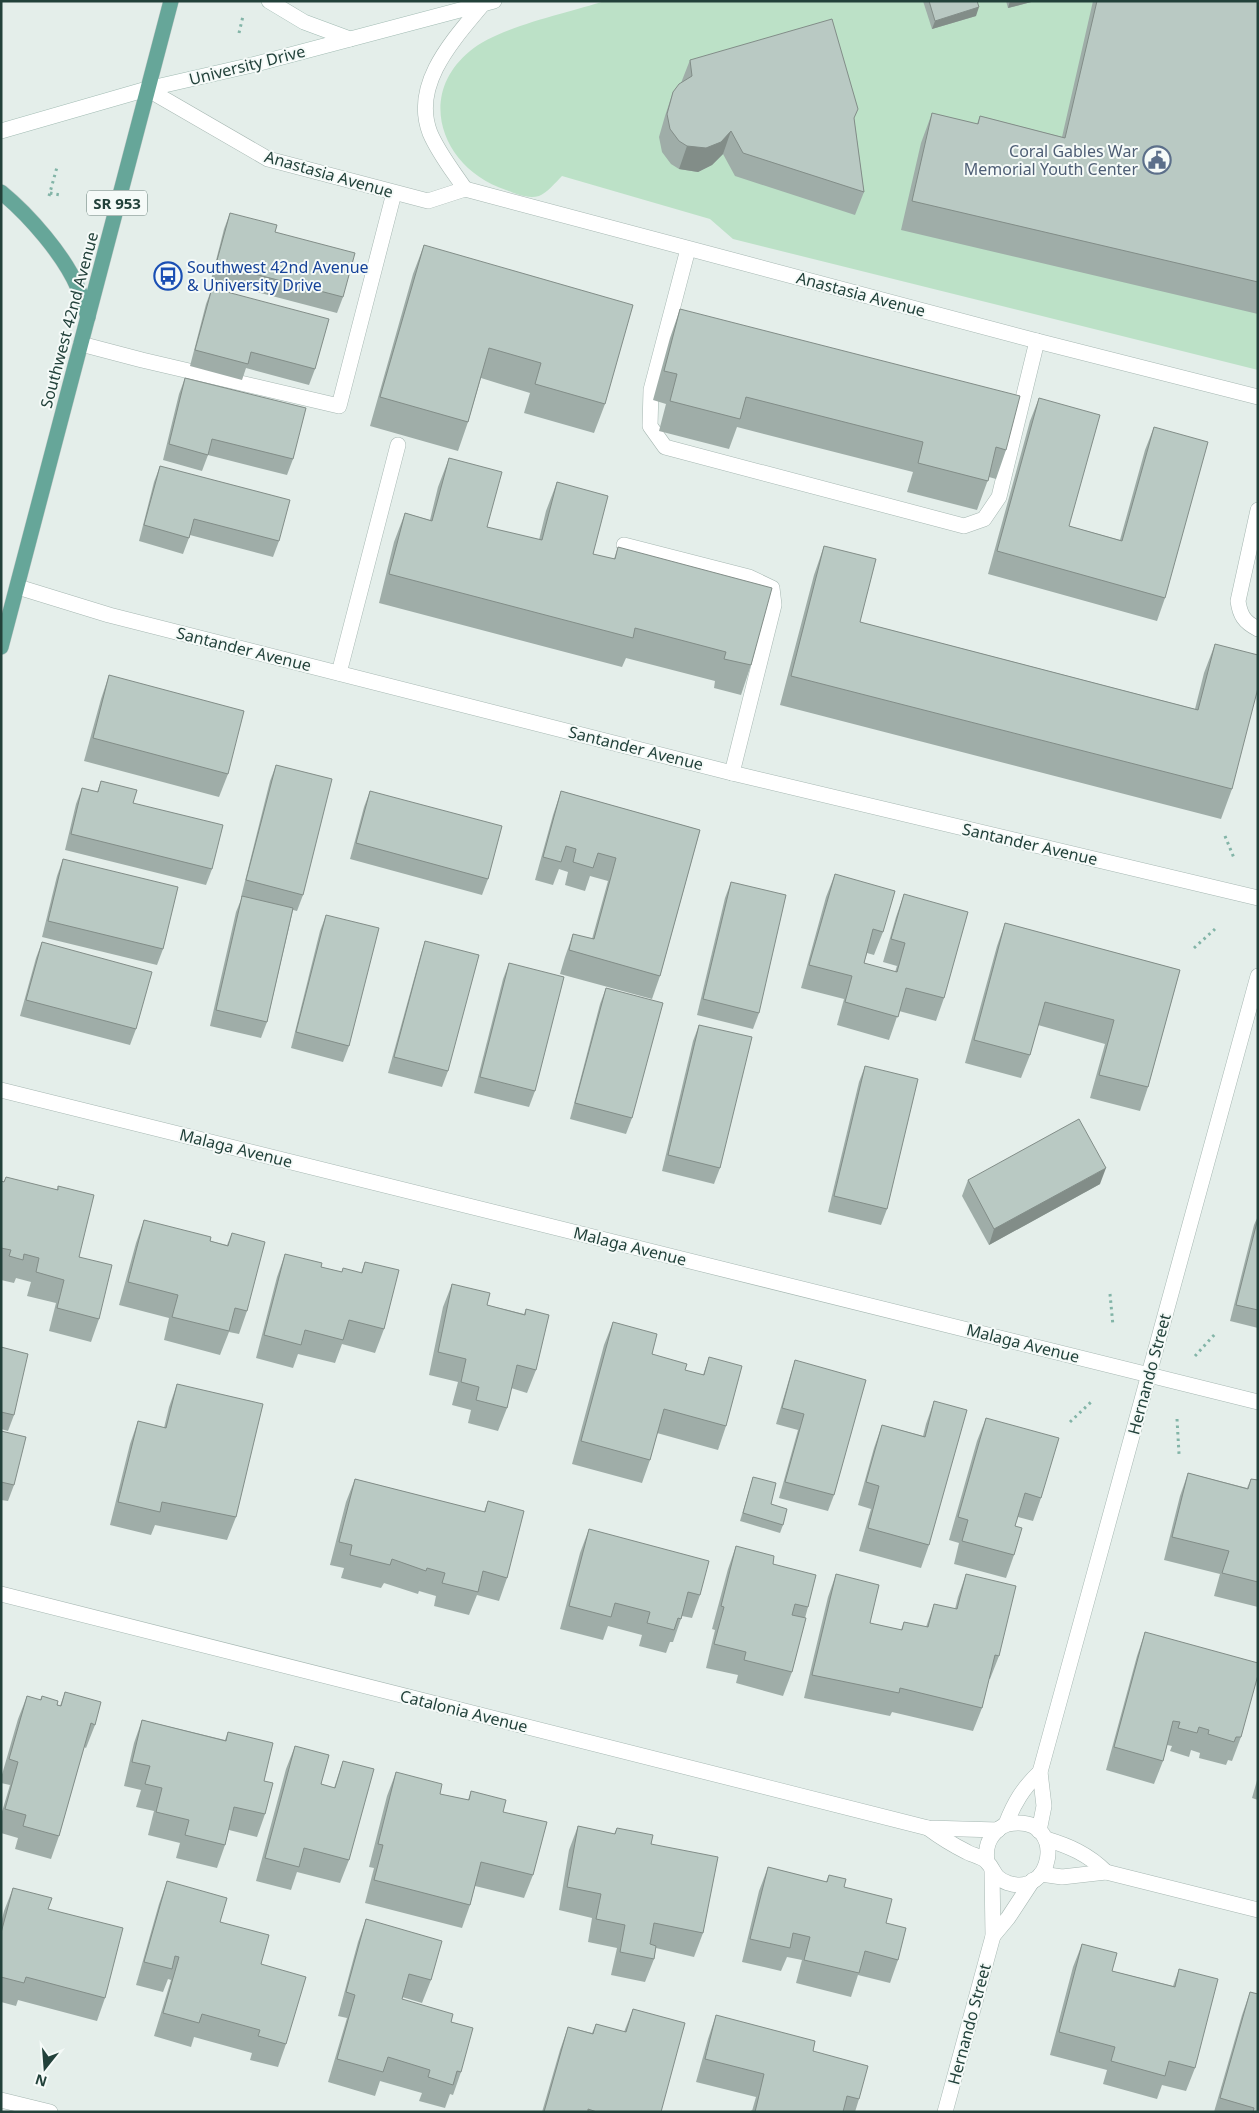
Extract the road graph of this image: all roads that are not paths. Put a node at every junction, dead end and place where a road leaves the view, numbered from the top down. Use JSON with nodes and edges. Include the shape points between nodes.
{"nodes":[{"id":1,"x":171,"y":1,"type":"edge"},
{"id":2,"x":269,"y":1,"type":"edge"},
{"id":3,"x":489,"y":3,"type":"edge"},
{"id":4,"x":350,"y":39,"type":"junction"},
{"id":5,"x":147,"y":89,"type":"junction"},
{"id":6,"x":1,"y":131,"type":"edge"},
{"id":7,"x":465,"y":189,"type":"junction"},
{"id":8,"x":1,"y":192,"type":"edge"},
{"id":9,"x":394,"y":193,"type":"junction"},
{"id":10,"x":688,"y":249,"type":"junction"},
{"id":11,"x":88,"y":317,"type":"junction"},
{"id":12,"x":1037,"y":341,"type":"junction"},
{"id":13,"x":81,"y":344,"type":"junction"},
{"id":14,"x":1258,"y":397,"type":"edge"},
{"id":15,"x":398,"y":445,"type":"dead end"},
{"id":16,"x":1258,"y":510,"type":"edge"},
{"id":17,"x":624,"y":545,"type":"dead end"},
{"id":18,"x":18,"y":587,"type":"junction"},
{"id":19,"x":1258,"y":629,"type":"edge"},
{"id":20,"x":1,"y":647,"type":"edge"},
{"id":21,"x":339,"y":673,"type":"junction"},
{"id":22,"x":732,"y":773,"type":"junction"},
{"id":23,"x":1258,"y":898,"type":"edge"},
{"id":24,"x":1258,"y":976,"type":"edge"},
{"id":25,"x":1,"y":1090,"type":"edge"},
{"id":26,"x":1149,"y":1374,"type":"junction"},
{"id":27,"x":1258,"y":1402,"type":"edge"},
{"id":28,"x":1,"y":1594,"type":"edge"},
{"id":29,"x":1040,"y":1772,"type":"junction"},
{"id":30,"x":1002,"y":1827,"type":"junction"},
{"id":31,"x":928,"y":1828,"type":"junction"},
{"id":32,"x":1042,"y":1835,"type":"junction"},
{"id":33,"x":989,"y":1866,"type":"junction"},
{"id":34,"x":1106,"y":1872,"type":"junction"},
{"id":35,"x":1037,"y":1877,"type":"junction"},
{"id":36,"x":1258,"y":1910,"type":"edge"},
{"id":37,"x":993,"y":1936,"type":"junction"},
{"id":38,"x":1,"y":2100,"type":"edge"},
{"id":39,"x":50,"y":2112,"type":"edge"},
{"id":40,"x":945,"y":2112,"type":"edge"}],
"edges":[{"from":1,"to":5,"type":"main road","name":"Southwest 42nd Avenue","number":"SR 953"},
{"from":2,"to":4,"type":"street","via":[[304,22]]},
{"from":3,"to":4,"type":"street","name":"University Drive"},
{"from":3,"to":7,"type":"street","via":[[446,48],[428,93],[426,113],[430,133]]},
{"from":4,"to":5,"type":"street","name":"University Drive"},
{"from":5,"to":6,"type":"street","name":"University Drive"},
{"from":5,"to":9,"type":"street","name":"Anastasia Avenue","via":[[268,160]]},
{"from":5,"to":11,"type":"main road","name":"Southwest 42nd Avenue","number":"SR 953"},
{"from":7,"to":9,"type":"street","name":"Anastasia Avenue","via":[[428,202]]},
{"from":7,"to":10,"type":"street","name":"Anastasia Avenue"},
{"from":8,"to":11,"type":"main road","via":[[21,209],[63,262],[77,286]]},
{"from":9,"to":13,"type":"street","via":[[339,406]]},
{"from":10,"to":12,"type":"street","name":"Anastasia Avenue"},
{"from":10,"to":12,"type":"street","via":[[651,390],[650,426],[665,447],[675,450],[964,526],[984,520],[999,497]]},
{"from":11,"to":13,"type":"main road","name":"Southwest 42nd Avenue","number":"SR 953"},
{"from":12,"to":14,"type":"street","name":"Anastasia Avenue"},
{"from":13,"to":18,"type":"main road","name":"Southwest 42nd Avenue","number":"SR 953"},
{"from":15,"to":21,"type":"street"},
{"from":16,"to":19,"type":"street","via":[[1238,601],[1240,614]]},
{"from":17,"to":22,"type":"street","via":[[749,577],[772,588],[774,605]]},
{"from":18,"to":20,"type":"main road","name":"Southwest 42nd Avenue","number":"SR 953"},
{"from":18,"to":21,"type":"street","name":"Santander Avenue","via":[[110,615]]},
{"from":21,"to":22,"type":"street","name":"Santander Avenue"},
{"from":22,"to":23,"type":"street","name":"Santander Avenue"},
{"from":24,"to":26,"type":"street","name":"Hernando Street"},
{"from":25,"to":26,"type":"street","name":"Malaga Avenue"},
{"from":26,"to":27,"type":"street","name":"Malaga Avenue"},
{"from":26,"to":29,"type":"street","name":"Hernando Street"},
{"from":28,"to":31,"type":"street","name":"Catalonia Avenue"},
{"from":29,"to":30,"type":"street","via":[[1023,1788]]},
{"from":29,"to":32,"type":"street","name":"Hernando Street","via":[[1044,1806]]},
{"from":30,"to":31,"type":"street","name":"Catalonia Avenue"},
{"from":30,"to":32,"type":"street","name":"Catalonia Avenue","via":[[1024,1823]]},
{"from":30,"to":33,"type":"street","via":[[988,1844]]},
{"from":31,"to":33,"type":"street","name":"Catalonia Avenue"},
{"from":32,"to":34,"type":"street","name":"Catalonia Avenue","via":[[1087,1856]]},
{"from":32,"to":35,"type":"street","via":[[1049,1858]]},
{"from":33,"to":35,"type":"street","name":"Catalonia Avenue","via":[[998,1878],[1014,1885]]},
{"from":33,"to":37,"type":"street","name":"Hernando Street"},
{"from":34,"to":35,"type":"street","name":"Catalonia Avenue"},
{"from":34,"to":36,"type":"street","name":"Catalonia Avenue"},
{"from":35,"to":37,"type":"street","name":"Hernando Street"},
{"from":37,"to":40,"type":"street","name":"Hernando Street"},
{"from":38,"to":39,"type":"street"}]}
